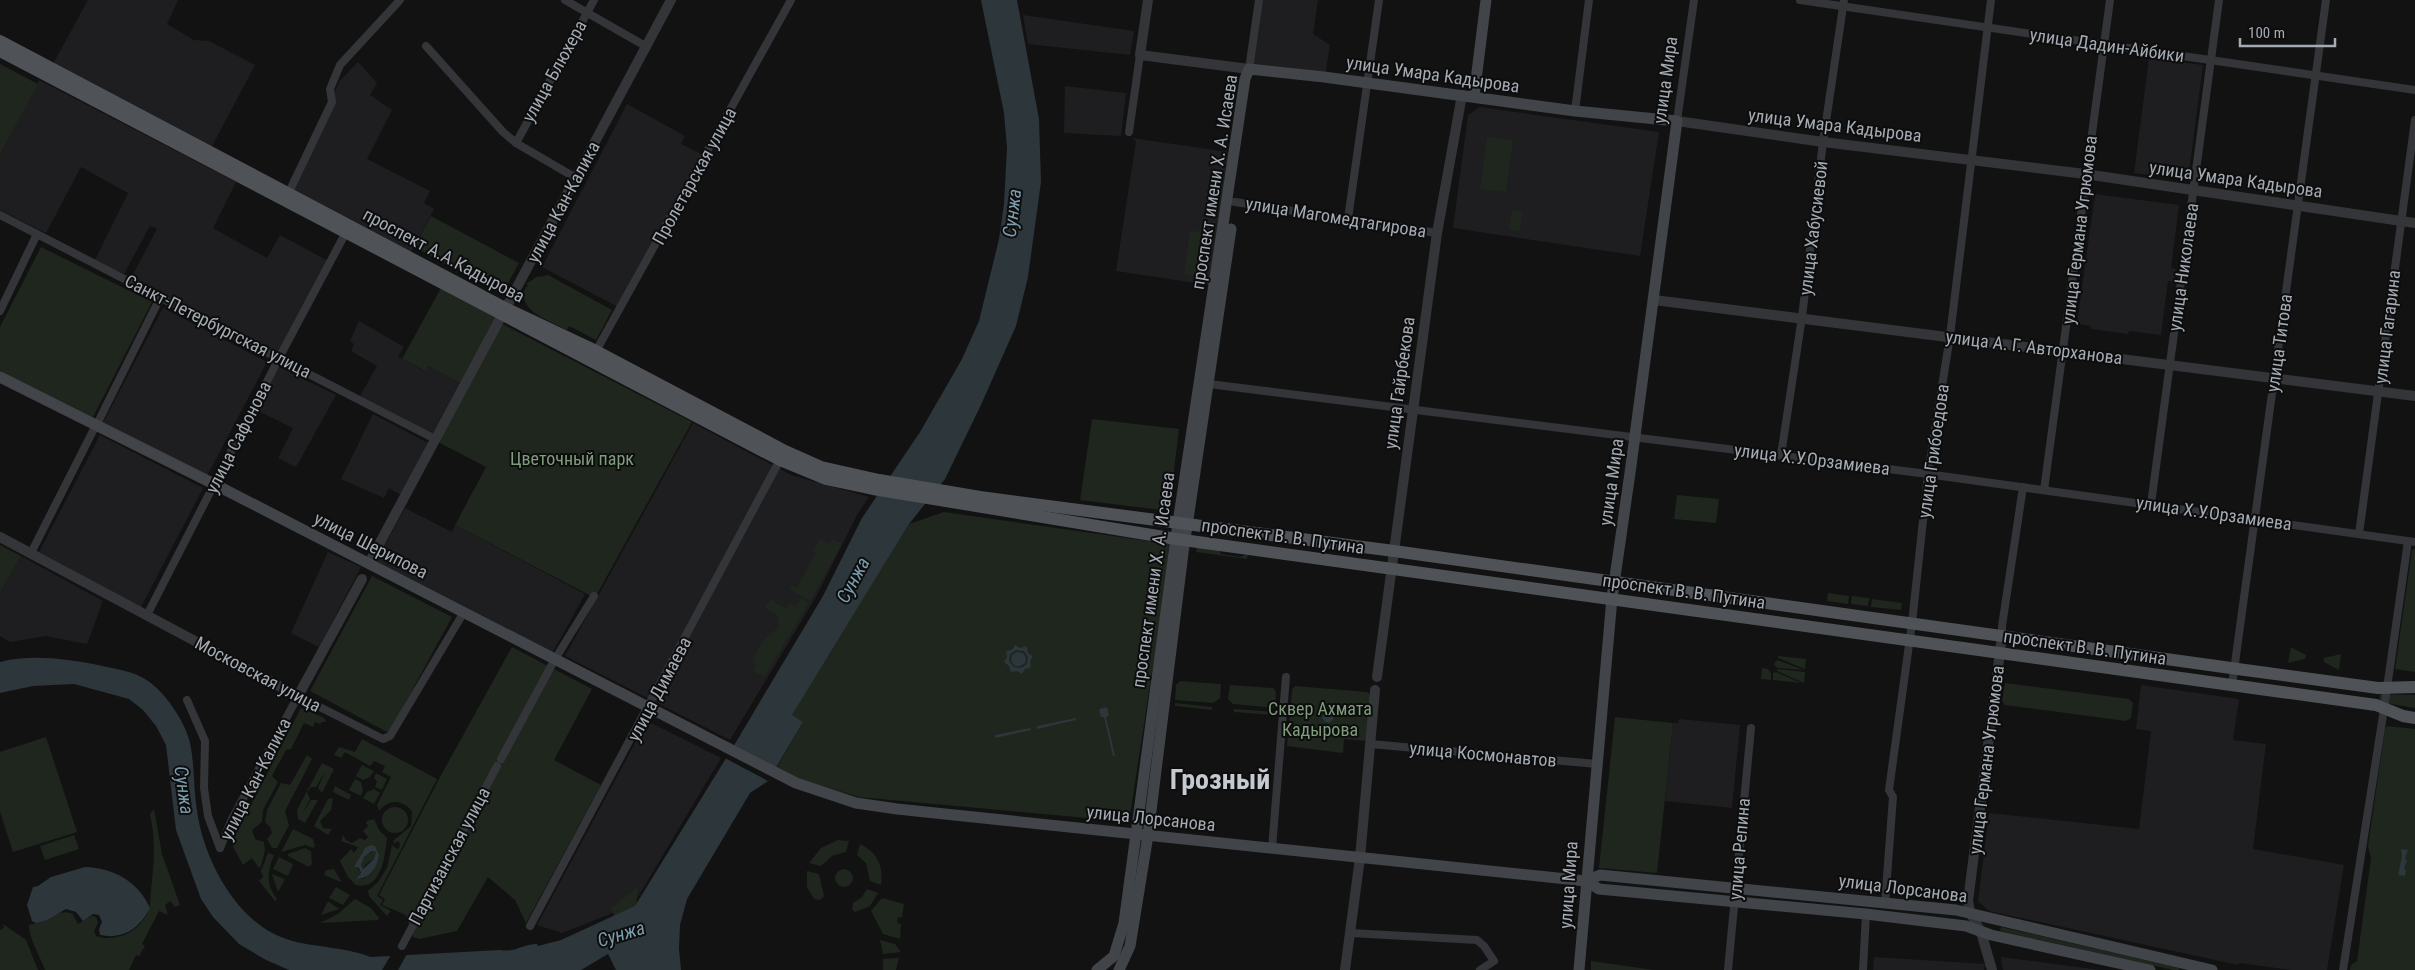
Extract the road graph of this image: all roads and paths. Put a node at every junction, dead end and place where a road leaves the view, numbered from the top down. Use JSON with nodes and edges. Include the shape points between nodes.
{"nodes":[{"id":1,"x":565,"y":0,"type":"edge"},
{"id":2,"x":594,"y":0,"type":"edge"},
{"id":3,"x":671,"y":0,"type":"edge"},
{"id":4,"x":791,"y":0,"type":"edge"},
{"id":5,"x":1148,"y":0,"type":"edge"},
{"id":6,"x":1259,"y":0,"type":"edge"},
{"id":7,"x":1379,"y":0,"type":"edge"},
{"id":8,"x":1486,"y":0,"type":"edge"},
{"id":9,"x":1589,"y":0,"type":"edge"},
{"id":10,"x":1694,"y":0,"type":"edge"},
{"id":11,"x":1800,"y":0,"type":"edge"},
{"id":12,"x":1991,"y":0,"type":"edge"},
{"id":13,"x":2110,"y":0,"type":"edge"},
{"id":14,"x":2219,"y":0,"type":"edge"},
{"id":15,"x":2326,"y":0,"type":"edge"},
{"id":16,"x":396,"y":1,"type":"edge"},
{"id":17,"x":1843,"y":3,"type":"edge"},
{"id":18,"x":587,"y":12,"type":"junction"},
{"id":19,"x":1987,"y":29,"type":"junction"},
{"id":20,"x":0,"y":41,"type":"edge"},
{"id":21,"x":2103,"y":44,"type":"junction"},
{"id":22,"x":426,"y":46,"type":"dead end"},
{"id":23,"x":647,"y":47,"type":"junction"},
{"id":24,"x":0,"y":51,"type":"edge"},
{"id":25,"x":1140,"y":55,"type":"junction"},
{"id":26,"x":2211,"y":59,"type":"junction"},
{"id":27,"x":1249,"y":69,"type":"junction"},
{"id":28,"x":2316,"y":75,"type":"junction"},
{"id":29,"x":1367,"y":83,"type":"junction"},
{"id":30,"x":2415,"y":90,"type":"edge"},
{"id":31,"x":1468,"y":96,"type":"junction"},
{"id":32,"x":1575,"y":111,"type":"junction"},
{"id":33,"x":2415,"y":120,"type":"edge"},
{"id":34,"x":1677,"y":121,"type":"junction"},
{"id":35,"x":1129,"y":132,"type":"dead end"},
{"id":36,"x":1823,"y":142,"type":"junction"},
{"id":37,"x":516,"y":143,"type":"junction"},
{"id":38,"x":1970,"y":160,"type":"junction"},
{"id":39,"x":2085,"y":174,"type":"junction"},
{"id":40,"x":576,"y":178,"type":"junction"},
{"id":41,"x":2194,"y":190,"type":"junction"},
{"id":42,"x":289,"y":192,"type":"junction"},
{"id":43,"x":1235,"y":202,"type":"junction"},
{"id":44,"x":2298,"y":206,"type":"junction"},
{"id":45,"x":0,"y":215,"type":"edge"},
{"id":46,"x":1348,"y":219,"type":"junction"},
{"id":47,"x":2401,"y":221,"type":"junction"},
{"id":48,"x":2415,"y":223,"type":"edge"},
{"id":49,"x":1437,"y":233,"type":"junction"},
{"id":50,"x":37,"y":234,"type":"junction"},
{"id":51,"x":345,"y":234,"type":"junction"},
{"id":52,"x":161,"y":296,"type":"junction"},
{"id":53,"x":1654,"y":300,"type":"junction"},
{"id":54,"x":0,"y":311,"type":"edge"},
{"id":55,"x":503,"y":312,"type":"junction"},
{"id":56,"x":1802,"y":317,"type":"junction"},
{"id":57,"x":1950,"y":336,"type":"junction"},
{"id":58,"x":2063,"y":350,"type":"junction"},
{"id":59,"x":596,"y":352,"type":"junction"},
{"id":60,"x":278,"y":358,"type":"junction"},
{"id":61,"x":2169,"y":364,"type":"junction"},
{"id":62,"x":0,"y":377,"type":"edge"},
{"id":63,"x":2274,"y":379,"type":"junction"},
{"id":64,"x":1204,"y":383,"type":"junction"},
{"id":65,"x":2379,"y":391,"type":"junction"},
{"id":66,"x":2415,"y":396,"type":"edge"},
{"id":67,"x":1413,"y":410,"type":"junction"},
{"id":68,"x":97,"y":422,"type":"junction"},
{"id":69,"x":1635,"y":436,"type":"junction"},
{"id":70,"x":435,"y":439,"type":"junction"},
{"id":71,"x":1781,"y":455,"type":"junction"},
{"id":72,"x":782,"y":456,"type":"junction"},
{"id":73,"x":1928,"y":474,"type":"junction"},
{"id":74,"x":214,"y":484,"type":"junction"},
{"id":75,"x":2023,"y":487,"type":"junction"},
{"id":76,"x":2044,"y":490,"type":"junction"},
{"id":77,"x":949,"y":497,"type":"junction"},
{"id":78,"x":2151,"y":504,"type":"junction"},
{"id":79,"x":2254,"y":518,"type":"junction"},
{"id":80,"x":1183,"y":524,"type":"junction"},
{"id":81,"x":2359,"y":534,"type":"junction"},
{"id":82,"x":0,"y":537,"type":"edge"},
{"id":83,"x":1181,"y":539,"type":"junction"},
{"id":84,"x":2411,"y":542,"type":"edge"},
{"id":85,"x":1394,"y":551,"type":"junction"},
{"id":86,"x":31,"y":553,"type":"junction"},
{"id":87,"x":369,"y":563,"type":"junction"},
{"id":88,"x":1391,"y":568,"type":"junction"},
{"id":89,"x":362,"y":579,"type":"dead end"},
{"id":90,"x":1614,"y":582,"type":"junction"},
{"id":91,"x":594,"y":596,"type":"dead end"},
{"id":92,"x":1612,"y":598,"type":"junction"},
{"id":93,"x":464,"y":612,"type":"junction"},
{"id":94,"x":147,"y":615,"type":"junction"},
{"id":95,"x":1912,"y":623,"type":"junction"},
{"id":96,"x":2002,"y":636,"type":"junction"},
{"id":97,"x":1910,"y":640,"type":"junction"},
{"id":98,"x":2000,"y":652,"type":"junction"},
{"id":99,"x":555,"y":659,"type":"junction"},
{"id":100,"x":2234,"y":669,"type":"junction"},
{"id":101,"x":1286,"y":677,"type":"dead end"},
{"id":102,"x":1377,"y":677,"type":"dead end"},
{"id":103,"x":2232,"y":685,"type":"junction"},
{"id":104,"x":2411,"y":686,"type":"edge"},
{"id":105,"x":2386,"y":688,"type":"junction"},
{"id":106,"x":1376,"y":690,"type":"dead end"},
{"id":107,"x":298,"y":696,"type":"junction"},
{"id":108,"x":187,"y":700,"type":"dead end"},
{"id":109,"x":649,"y":708,"type":"junction"},
{"id":110,"x":2384,"y":709,"type":"junction"},
{"id":111,"x":2415,"y":718,"type":"edge"},
{"id":112,"x":1751,"y":728,"type":"dead end"},
{"id":113,"x":1370,"y":744,"type":"junction"},
{"id":114,"x":725,"y":747,"type":"joint"},
{"id":115,"x":1596,"y":764,"type":"junction"},
{"id":116,"x":1135,"y":834,"type":"junction"},
{"id":117,"x":1148,"y":835,"type":"junction"},
{"id":118,"x":1272,"y":848,"type":"junction"},
{"id":119,"x":1360,"y":858,"type":"junction"},
{"id":120,"x":1586,"y":881,"type":"junction"},
{"id":121,"x":1735,"y":888,"type":"junction"},
{"id":122,"x":1734,"y":902,"type":"junction"},
{"id":123,"x":1885,"y":903,"type":"junction"},
{"id":124,"x":1970,"y":912,"type":"junction"},
{"id":125,"x":1866,"y":914,"type":"junction"},
{"id":126,"x":530,"y":926,"type":"dead end"},
{"id":127,"x":1980,"y":932,"type":"junction"},
{"id":128,"x":1351,"y":933,"type":"junction"},
{"id":129,"x":402,"y":946,"type":"dead end"},
{"id":130,"x":1097,"y":970,"type":"edge"},
{"id":131,"x":1107,"y":970,"type":"edge"},
{"id":132,"x":1119,"y":970,"type":"edge"},
{"id":133,"x":1345,"y":970,"type":"edge"},
{"id":134,"x":1480,"y":970,"type":"edge"},
{"id":135,"x":1579,"y":970,"type":"edge"},
{"id":136,"x":1728,"y":970,"type":"edge"},
{"id":137,"x":1863,"y":970,"type":"edge"},
{"id":138,"x":1992,"y":970,"type":"edge"},
{"id":139,"x":2150,"y":970,"type":"edge"},
{"id":140,"x":2212,"y":970,"type":"edge"},
{"id":141,"x":2344,"y":970,"type":"edge"}],
"edges":[{"from":1,"to":18,"type":"street"},
{"from":2,"to":18,"type":"street","name":"улица Блюхера"},
{"from":3,"to":23,"type":"street","name":"улица Кан-Калика"},
{"from":4,"to":59,"type":"street","name":"Пролетарская улица"},
{"from":5,"to":25,"type":"street"},
{"from":6,"to":27,"type":"street"},
{"from":7,"to":29,"type":"street"},
{"from":8,"to":31,"type":"main road","name":"улица Гайрбекова"},
{"from":9,"to":32,"type":"street"},
{"from":10,"to":34,"type":"street","name":"улица Мира"},
{"from":11,"to":17,"type":"street","name":"улица Дадин-Айбики"},
{"from":12,"to":19,"type":"street","name":"улица Грибоедова"},
{"from":13,"to":21,"type":"street","name":"улица Германа Угрюмова"},
{"from":14,"to":26,"type":"street","name":"улица Николаева"},
{"from":15,"to":28,"type":"street","name":"улица Титова"},
{"from":16,"to":42,"type":"street","via":[[340,65],[330,89],[332,102]]},
{"from":17,"to":19,"type":"street","name":"улица Дадин-Айбики"},
{"from":17,"to":36,"type":"street","name":"улица Хабусиевой"},
{"from":18,"to":23,"type":"street"},
{"from":18,"to":37,"type":"street","name":"улица Блюхера"},
{"from":19,"to":21,"type":"street","name":"улица Дадин-Айбики"},
{"from":19,"to":38,"type":"street","name":"улица Грибоедова"},
{"from":20,"to":42,"type":"main road","name":"проспект А.А.Кадырова"},
{"from":21,"to":26,"type":"street","name":"улица Дадин-Айбики"},
{"from":21,"to":39,"type":"street","name":"улица Германа Угрюмова"},
{"from":22,"to":37,"type":"street"},
{"from":23,"to":40,"type":"street","name":"улица Кан-Калика"},
{"from":24,"to":51,"type":"main road","name":"проспект А.А.Кадырова"},
{"from":25,"to":27,"type":"street"},
{"from":25,"to":35,"type":"street"},
{"from":26,"to":28,"type":"street","name":"улица Дадин-Айбики"},
{"from":26,"to":41,"type":"street","name":"улица Николаева"},
{"from":27,"to":29,"type":"main road","name":"улица Умара Кадырова"},
{"from":27,"to":43,"type":"main road","name":"проспект имени Х. А. Исаева","via":[[1252,80]]},
{"from":27,"to":64,"type":"main road","name":"проспект имени Х. А. Исаева","via":[[1245,79]]},
{"from":28,"to":30,"type":"street","name":"улица Дадин-Айбики"},
{"from":28,"to":44,"type":"street","name":"улица Титова"},
{"from":29,"to":31,"type":"main road","name":"улица Умара Кадырова"},
{"from":29,"to":46,"type":"street"},
{"from":31,"to":32,"type":"main road","name":"улица Умара Кадырова"},
{"from":31,"to":49,"type":"street","name":"улица Гайрбекова"},
{"from":32,"to":34,"type":"main road","name":"улица Умара Кадырова"},
{"from":33,"to":47,"type":"street","name":"улица Гагарина"},
{"from":34,"to":36,"type":"street","name":"улица Умара Кадырова"},
{"from":34,"to":53,"type":"main road","name":"улица Мира"},
{"from":36,"to":38,"type":"street","name":"улица Умара Кадырова"},
{"from":36,"to":56,"type":"street","name":"улица Хабусиевой"},
{"from":37,"to":40,"type":"street"},
{"from":38,"to":39,"type":"street","name":"улица Умара Кадырова"},
{"from":38,"to":57,"type":"street","name":"улица Грибоедова"},
{"from":39,"to":41,"type":"street","name":"улица Умара Кадырова"},
{"from":39,"to":58,"type":"street","name":"улица Германа Угрюмова"},
{"from":40,"to":55,"type":"street","name":"улица Кан-Калика"},
{"from":41,"to":44,"type":"street","name":"улица Умара Кадырова"},
{"from":41,"to":61,"type":"street","name":"улица Николаева"},
{"from":42,"to":55,"type":"main road","name":"проспект А.А.Кадырова"},
{"from":43,"to":46,"type":"street","name":"улица Магомедтагирова"},
{"from":43,"to":64,"type":"main road","name":"проспект имени Х. А. Исаева"},
{"from":44,"to":47,"type":"street","name":"улица Умара Кадырова"},
{"from":44,"to":63,"type":"street","name":"улица Титова"},
{"from":45,"to":50,"type":"street","name":"Санкт-Петербургская улица"},
{"from":46,"to":49,"type":"street","name":"улица Магомедтагирова"},
{"from":47,"to":48,"type":"street","name":"улица Умара Кадырова"},
{"from":47,"to":65,"type":"street","name":"улица Гагарина"},
{"from":49,"to":67,"type":"street","name":"улица Гайрбекова"},
{"from":50,"to":52,"type":"street","name":"Санкт-Петербургская улица"},
{"from":50,"to":54,"type":"street"},
{"from":51,"to":55,"type":"main road","name":"проспект А.А.Кадырова"},
{"from":51,"to":60,"type":"street","name":"улица Сафонова"},
{"from":52,"to":60,"type":"street","name":"Санкт-Петербургская улица"},
{"from":52,"to":68,"type":"street"},
{"from":53,"to":56,"type":"street","name":"улица А. Г. Авторханова"},
{"from":53,"to":69,"type":"main road","name":"улица Мира"},
{"from":55,"to":59,"type":"main road","name":"проспект А.А.Кадырова"},
{"from":55,"to":70,"type":"street","name":"улица Кан-Калика"},
{"from":55,"to":72,"type":"main road","name":"проспект А.А.Кадырова"},
{"from":56,"to":57,"type":"street","name":"улица А. Г. Авторханова"},
{"from":56,"to":71,"type":"street","name":"улица Хабусиевой"},
{"from":57,"to":58,"type":"street","name":"улица А. Г. Авторханова"},
{"from":57,"to":73,"type":"street","name":"улица Грибоедова"},
{"from":58,"to":61,"type":"street","name":"улица А. Г. Авторханова"},
{"from":58,"to":76,"type":"street","name":"улица Германа Угрюмова"},
{"from":59,"to":72,"type":"main road","name":"проспект А.А.Кадырова"},
{"from":60,"to":70,"type":"street","name":"Санкт-Петербургская улица"},
{"from":60,"to":74,"type":"street","name":"улица Сафонова"},
{"from":61,"to":63,"type":"street","name":"улица А. Г. Авторханова"},
{"from":61,"to":78,"type":"street","name":"улица Николаева"},
{"from":62,"to":68,"type":"main road","name":"улица Шерипова"},
{"from":63,"to":65,"type":"street","name":"улица А. Г. Авторханова"},
{"from":63,"to":79,"type":"street","name":"улица Титова"},
{"from":64,"to":67,"type":"street","name":"улица Х.У.Орзамиева"},
{"from":64,"to":80,"type":"main road","name":"проспект имени Х. А. Исаева"},
{"from":65,"to":66,"type":"street","name":"улица А. Г. Авторханова"},
{"from":65,"to":81,"type":"street","name":"улица Гагарина"},
{"from":67,"to":69,"type":"street","name":"улица Х.У.Орзамиева"},
{"from":67,"to":85,"type":"street","name":"улица Гайрбекова"},
{"from":68,"to":74,"type":"main road","name":"улица Шерипова"},
{"from":68,"to":86,"type":"street"},
{"from":69,"to":71,"type":"street","name":"улица Х.У.Орзамиева"},
{"from":69,"to":90,"type":"main road","name":"улица Мира"},
{"from":70,"to":87,"type":"street","name":"улица Кан-Калика"},
{"from":71,"to":73,"type":"street","name":"улица Х.У.Орзамиева"},
{"from":72,"to":77,"type":"main road","name":"проспект А.А.Кадырова","via":[[826,478]]},
{"from":72,"to":109,"type":"street","name":"улица Димаева"},
{"from":73,"to":75,"type":"street","name":"улица Х.У.Орзамиева"},
{"from":73,"to":95,"type":"street","name":"улица Грибоедова"},
{"from":74,"to":87,"type":"main road","name":"улица Шерипова"},
{"from":74,"to":94,"type":"street","name":"улица Сафонова"},
{"from":75,"to":76,"type":"street","name":"улица Х.У.Орзамиева"},
{"from":75,"to":96,"type":"street","name":"улица Германа Угрюмова"},
{"from":76,"to":78,"type":"street","name":"улица Х.У.Орзамиева"},
{"from":77,"to":80,"type":"main road","name":"проспект В. В. Путина"},
{"from":77,"to":83,"type":"main road","name":"проспект В. В. Путина"},
{"from":78,"to":79,"type":"street","name":"улица Х.У.Орзамиева"},
{"from":79,"to":81,"type":"street","name":"улица Х.У.Орзамиева"},
{"from":79,"to":100,"type":"street","name":"улица Титова"},
{"from":80,"to":83,"type":"main road","name":"проспект имени Х. А. Исаева"},
{"from":80,"to":85,"type":"main road","name":"проспект В. В. Путина"},
{"from":81,"to":84,"type":"street","name":"улица Х.У.Орзамиева"},
{"from":82,"to":86,"type":"street","name":"Московская улица"},
{"from":83,"to":88,"type":"main road","name":"проспект В. В. Путина"},
{"from":83,"to":116,"type":"main road","name":"проспект имени Х. А. Исаева"},
{"from":83,"to":117,"type":"main road","name":"проспект имени Х. А. Исаева"},
{"from":84,"to":105,"type":"street"},
{"from":85,"to":88,"type":"street","name":"улица Гайрбекова"},
{"from":85,"to":90,"type":"main road","name":"проспект В. В. Путина"},
{"from":86,"to":94,"type":"street","name":"Московская улица"},
{"from":87,"to":93,"type":"main road","name":"улица Шерипова"},
{"from":88,"to":92,"type":"main road","name":"проспект В. В. Путина"},
{"from":88,"to":102,"type":"street","name":"улица Гайрбекова"},
{"from":89,"to":107,"type":"street","name":"улица Кан-Калика"},
{"from":90,"to":92,"type":"main road","name":"улица Мира"},
{"from":90,"to":95,"type":"main road","name":"проспект В. В. Путина"},
{"from":91,"to":99,"type":"street","name":"Партизанская улица"},
{"from":92,"to":97,"type":"main road","name":"проспект В. В. Путина"},
{"from":92,"to":115,"type":"main road","name":"улица Мира"},
{"from":93,"to":99,"type":"main road","name":"улица Шерипова"},
{"from":93,"to":107,"type":"street","name":"Московская улица","via":[[390,736],[383,739]]},
{"from":94,"to":107,"type":"street","name":"Московская улица"},
{"from":95,"to":96,"type":"main road","name":"проспект В. В. Путина"},
{"from":95,"to":97,"type":"street","name":"улица Грибоедова"},
{"from":96,"to":98,"type":"street","name":"улица Германа Угрюмова"},
{"from":96,"to":100,"type":"main road","name":"проспект В. В. Путина"},
{"from":97,"to":98,"type":"main road","name":"проспект В. В. Путина"},
{"from":97,"to":123,"type":"street","name":"улица Грибоедова","via":[[1890,790],[1893,797]]},
{"from":98,"to":103,"type":"main road","name":"проспект В. В. Путина"},
{"from":98,"to":124,"type":"street","name":"улица Германа Угрюмова","via":[[1968,901]]},
{"from":99,"to":109,"type":"main road","name":"улица Шерипова"},
{"from":99,"to":129,"type":"street","name":"Партизанская улица"},
{"from":100,"to":103,"type":"street","name":"улица Титова"},
{"from":100,"to":105,"type":"main road","name":"проспект В. В. Путина"},
{"from":101,"to":118,"type":"street"},
{"from":103,"to":110,"type":"main road","name":"проспект В. В. Путина"},
{"from":104,"to":105,"type":"main road","name":"проспект В. В. Путина"},
{"from":105,"to":110,"type":"street"},
{"from":106,"to":113,"type":"street"},
{"from":107,"to":108,"type":"street","name":"улица Кан-Калика","via":[[231,821],[220,848],[208,816],[204,788],[205,741]]},
{"from":109,"to":114,"type":"main road","name":"улица Шерипова"},
{"from":109,"to":126,"type":"street","name":"улица Димаева"},
{"from":110,"to":111,"type":"main road","name":"проспект В. В. Путина"},
{"from":110,"to":141,"type":"street"},
{"from":112,"to":121,"type":"street","name":"улица Репина"},
{"from":113,"to":115,"type":"street","name":"улица Космонавтов"},
{"from":113,"to":119,"type":"street"},
{"from":114,"to":116,"type":"main road","name":"улица Лорсанова","via":[[796,783],[864,804]]},
{"from":115,"to":120,"type":"main road","name":"улица Мира"},
{"from":116,"to":117,"type":"main road","name":"улица Лорсанова"},
{"from":116,"to":130,"type":"main road","name":"проспект имени Х. А. Исаева","via":[[1119,946],[1111,960]]},
{"from":117,"to":118,"type":"main road","name":"улица Лорсанова"},
{"from":117,"to":132,"type":"main road","name":"проспект имени Х. А. Исаева","via":[[1133,931]]},
{"from":118,"to":119,"type":"main road","name":"улица Лорсанова"},
{"from":119,"to":120,"type":"main road","name":"улица Лорсанова"},
{"from":119,"to":128,"type":"street"},
{"from":120,"to":121,"type":"main road","name":"улица Лорсанова","via":[[1600,875]]},
{"from":120,"to":122,"type":"main road","name":"улица Лорсанова","via":[[1599,889]]},
{"from":120,"to":135,"type":"main road","name":"улица Мира"},
{"from":121,"to":122,"type":"street","name":"улица Репина"},
{"from":121,"to":123,"type":"main road","name":"улица Лорсанова"},
{"from":122,"to":125,"type":"main road","name":"улица Лорсанова"},
{"from":122,"to":136,"type":"street","name":"улица Репина"},
{"from":123,"to":124,"type":"main road","name":"улица Лорсанова"},
{"from":124,"to":127,"type":"street","name":"улица Германа Угрюмова"},
{"from":124,"to":140,"type":"main road","name":"улица Лорсанова"},
{"from":125,"to":127,"type":"main road","name":"улица Лорсанова","via":[[1966,926]]},
{"from":125,"to":137,"type":"street"},
{"from":127,"to":138,"type":"street","name":"улица Германа Угрюмова"},
{"from":127,"to":139,"type":"main road","name":"улица Лорсанова"},
{"from":128,"to":133,"type":"street"},
{"from":128,"to":134,"type":"street","via":[[1477,940],[1494,961]]},
{"from":130,"to":131,"type":"main road"}]}
